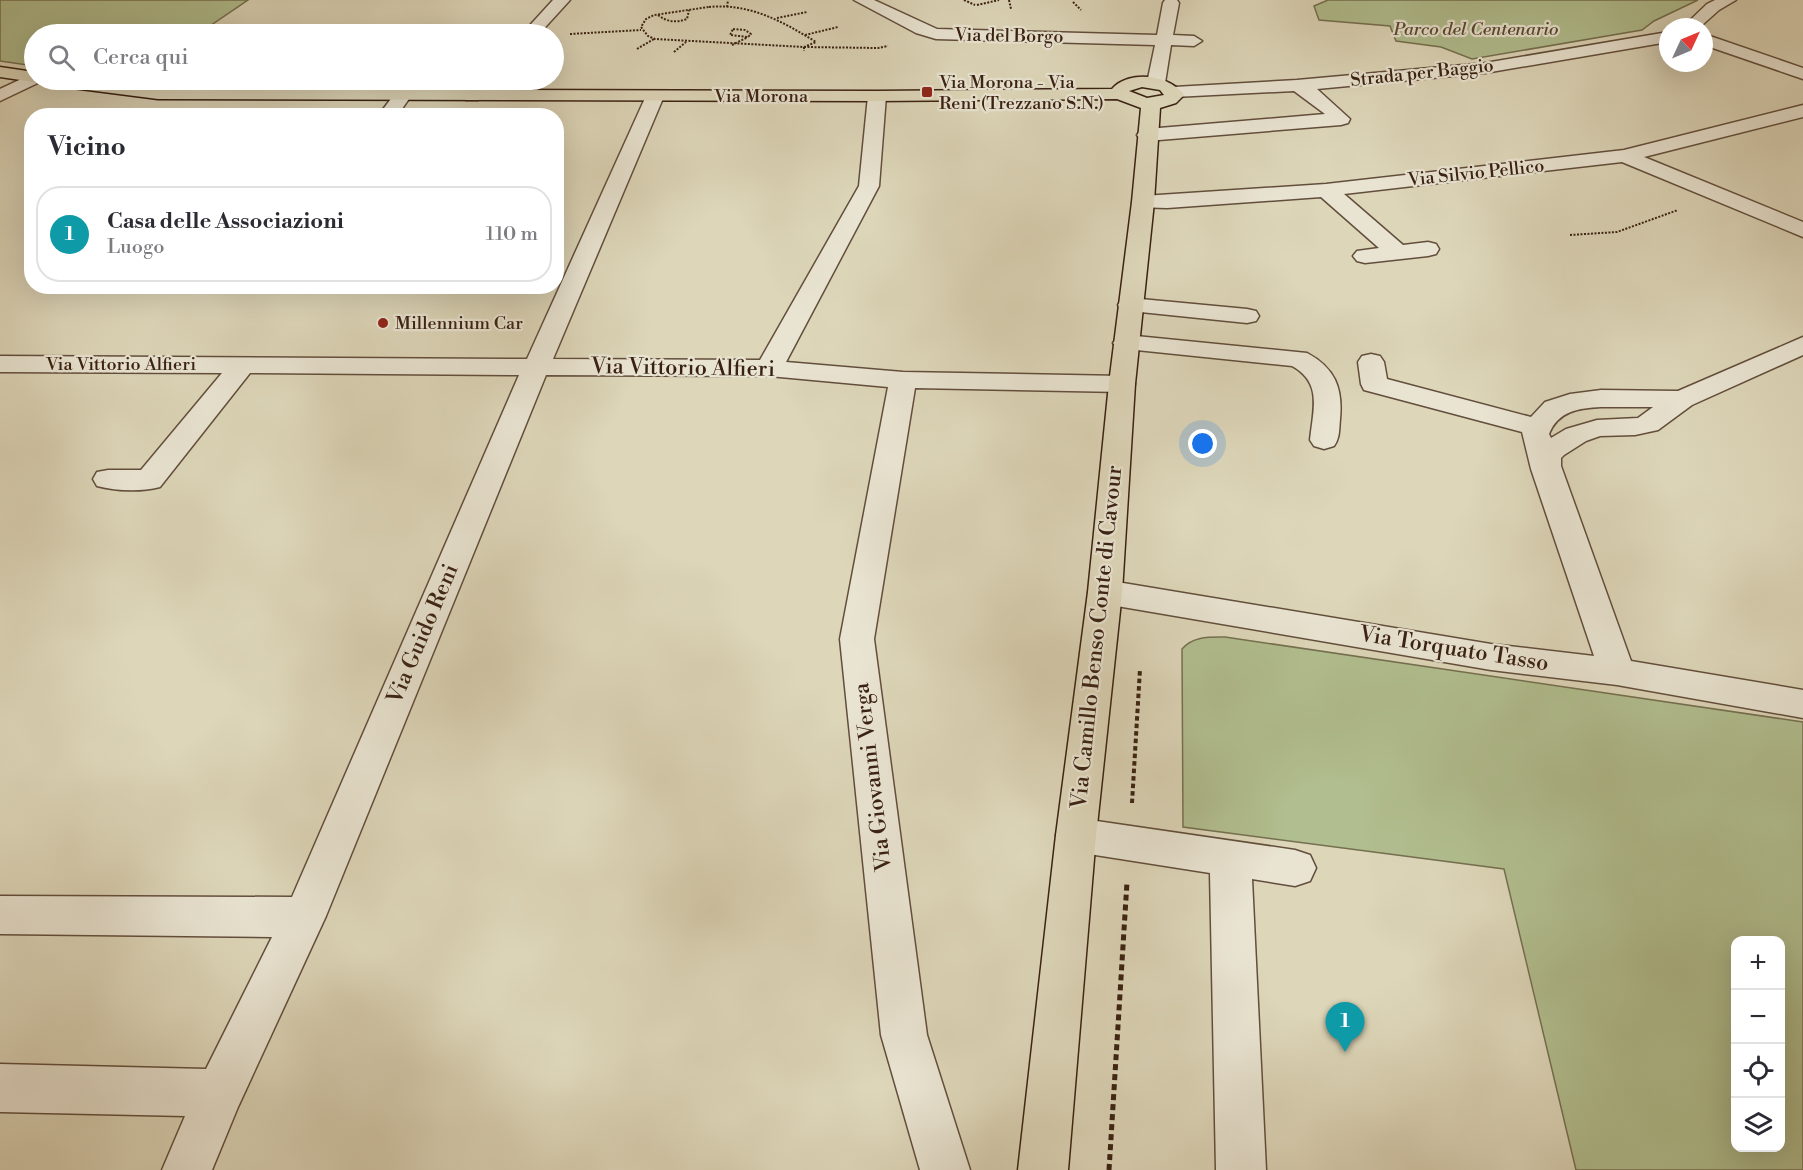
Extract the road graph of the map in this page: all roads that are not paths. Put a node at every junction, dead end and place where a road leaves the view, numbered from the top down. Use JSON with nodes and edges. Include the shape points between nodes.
{"nodes":[{"id":1,"x":562,"y":0,"type":"edge"},
{"id":2,"x":862,"y":0,"type":"edge"},
{"id":3,"x":1728,"y":0,"type":"edge"},
{"id":4,"x":1171,"y":3,"type":"dead end"},
{"id":5,"x":1701,"y":18,"type":"edge"},
{"id":6,"x":539,"y":24,"type":"edge"},
{"id":7,"x":1163,"y":39,"type":"junction"},
{"id":8,"x":1659,"y":39,"type":"edge"},
{"id":9,"x":1194,"y":42,"type":"dead end"},
{"id":10,"x":1713,"y":42,"type":"edge"},
{"id":11,"x":0,"y":72,"type":"edge"},
{"id":12,"x":1803,"y":74,"type":"edge"},
{"id":13,"x":24,"y":76,"type":"edge"},
{"id":14,"x":24,"y":83,"type":"edge"},
{"id":15,"x":1156,"y":83,"type":"junction"},
{"id":16,"x":1297,"y":85,"type":"junction"},
{"id":17,"x":136,"y":90,"type":"edge"},
{"id":18,"x":464,"y":90,"type":"edge"},
{"id":19,"x":1174,"y":92,"type":"junction"},
{"id":20,"x":1120,"y":94,"type":"junction"},
{"id":21,"x":0,"y":96,"type":"edge"},
{"id":22,"x":402,"y":96,"type":"junction"},
{"id":23,"x":655,"y":96,"type":"junction"},
{"id":24,"x":877,"y":96,"type":"junction"},
{"id":25,"x":393,"y":108,"type":"edge"},
{"id":26,"x":1803,"y":111,"type":"edge"},
{"id":27,"x":1149,"y":119,"type":"junction"},
{"id":28,"x":1624,"y":156,"type":"junction"},
{"id":29,"x":1326,"y":190,"type":"junction"},
{"id":30,"x":1143,"y":202,"type":"junction"},
{"id":31,"x":1803,"y":230,"type":"edge"},
{"id":32,"x":1428,"y":249,"type":"dead end"},
{"id":33,"x":1398,"y":252,"type":"junction"},
{"id":34,"x":1365,"y":256,"type":"dead end"},
{"id":35,"x":1130,"y":305,"type":"junction"},
{"id":36,"x":1247,"y":316,"type":"dead end"},
{"id":37,"x":1126,"y":343,"type":"junction"},
{"id":38,"x":1803,"y":345,"type":"edge"},
{"id":39,"x":1371,"y":362,"type":"dead end"},
{"id":40,"x":0,"y":364,"type":"edge"},
{"id":41,"x":243,"y":365,"type":"junction"},
{"id":42,"x":536,"y":367,"type":"junction"},
{"id":43,"x":769,"y":368,"type":"junction"},
{"id":44,"x":903,"y":381,"type":"junction"},
{"id":45,"x":1122,"y":384,"type":"junction"},
{"id":46,"x":1682,"y":399,"type":"junction"},
{"id":47,"x":1537,"y":427,"type":"junction"},
{"id":48,"x":1324,"y":440,"type":"dead end"},
{"id":49,"x":1546,"y":469,"type":"junction"},
{"id":50,"x":108,"y":479,"type":"dead end"},
{"id":51,"x":1105,"y":592,"type":"junction"},
{"id":52,"x":1617,"y":672,"type":"junction"},
{"id":53,"x":1803,"y":704,"type":"edge"},
{"id":54,"x":1076,"y":835,"type":"junction"},
{"id":55,"x":1230,"y":858,"type":"junction"},
{"id":56,"x":1295,"y":868,"type":"dead end"},
{"id":57,"x":0,"y":915,"type":"edge"},
{"id":58,"x":304,"y":916,"type":"junction"},
{"id":59,"x":0,"y":1088,"type":"edge"},
{"id":60,"x":219,"y":1092,"type":"junction"},
{"id":61,"x":187,"y":1170,"type":"edge"},
{"id":62,"x":945,"y":1170,"type":"edge"},
{"id":63,"x":1043,"y":1170,"type":"edge"},
{"id":64,"x":1241,"y":1170,"type":"edge"}],
"edges":[{"from":1,"to":6,"type":"street"},
{"from":2,"to":7,"type":"street","name":"Via del Borgo","via":[[936,34]]},
{"from":3,"to":5,"type":"street"},
{"from":4,"to":7,"type":"street"},
{"from":7,"to":9,"type":"street","name":"Via del Borgo"},
{"from":7,"to":15,"type":"street"},
{"from":8,"to":16,"type":"street","name":"Strada per Baggio","via":[[1485,68]]},
{"from":10,"to":12,"type":"street"},
{"from":11,"to":13,"type":"main road"},
{"from":14,"to":21,"type":"street"},
{"from":15,"to":19,"type":"main road"},
{"from":15,"to":20,"type":"main road","via":[[1128,84],[1120,88]]},
{"from":16,"to":19,"type":"street","name":"Strada per Baggio"},
{"from":16,"to":27,"type":"street","via":[[1341,118],[1268,124],[1271,126]]},
{"from":17,"to":22,"type":"main road","name":"Via Morona","via":[[158,94]]},
{"from":18,"to":22,"type":"main road","name":"Via Morona"},
{"from":18,"to":23,"type":"main road","name":"Via Morona"},
{"from":19,"to":27,"type":"main road"},
{"from":20,"to":24,"type":"main road","name":"Via Morona"},
{"from":20,"to":27,"type":"main road","via":[[1132,100]]},
{"from":22,"to":25,"type":"street"},
{"from":23,"to":24,"type":"main road","name":"Via Morona"},
{"from":23,"to":42,"type":"street","name":"Via Guido Reni"},
{"from":24,"to":43,"type":"street","via":[[869,186]]},
{"from":26,"to":28,"type":"street","name":"Via Silvio Pellico"},
{"from":27,"to":30,"type":"main road","name":"Via Camillo Benso Conte di Cavour"},
{"from":28,"to":29,"type":"street","name":"Via Silvio Pellico"},
{"from":28,"to":31,"type":"street"},
{"from":29,"to":30,"type":"street","name":"Via Silvio Pellico"},
{"from":29,"to":33,"type":"street"},
{"from":30,"to":35,"type":"main road","name":"Via Camillo Benso Conte di Cavour"},
{"from":32,"to":33,"type":"street"},
{"from":33,"to":34,"type":"street"},
{"from":35,"to":36,"type":"street"},
{"from":35,"to":37,"type":"main road","name":"Via Camillo Benso Conte di Cavour"},
{"from":37,"to":45,"type":"main road","name":"Via Camillo Benso Conte di Cavour"},
{"from":37,"to":48,"type":"street","via":[[1298,359],[1312,365],[1327,387]]},
{"from":38,"to":46,"type":"street"},
{"from":39,"to":47,"type":"street","via":[[1374,384]]},
{"from":40,"to":41,"type":"street","name":"Via Vittorio Alfieri"},
{"from":41,"to":42,"type":"street","name":"Via Vittorio Alfieri"},
{"from":41,"to":50,"type":"street","name":"Via Vittorio Alfieri","via":[[150,480]]},
{"from":42,"to":43,"type":"street","name":"Via Vittorio Alfieri"},
{"from":42,"to":58,"type":"street","name":"Via Guido Reni"},
{"from":43,"to":44,"type":"street","name":"Via Vittorio Alfieri"},
{"from":44,"to":45,"type":"street","name":"Via Vittorio Alfieri"},
{"from":44,"to":62,"type":"street","name":"Via Giovanni Verga","via":[[857,639],[904,1035]]},
{"from":45,"to":51,"type":"main road","name":"Via Camillo Benso Conte di Cavour"},
{"from":46,"to":47,"type":"street","via":[[1562,404],[1551,410]]},
{"from":46,"to":49,"type":"street","via":[[1648,423],[1597,428],[1576,435],[1547,456]]},
{"from":47,"to":49,"type":"street","via":[[1536,441]]},
{"from":49,"to":52,"type":"street"},
{"from":51,"to":52,"type":"street","name":"Via Torquato Tasso","via":[[1491,657]]},
{"from":51,"to":54,"type":"main road","name":"Via Camillo Benso Conte di Cavour"},
{"from":52,"to":53,"type":"street","name":"Via Torquato Tasso"},
{"from":54,"to":55,"type":"street"},
{"from":54,"to":63,"type":"main road","name":"Via Camillo Benso Conte di Cavour"},
{"from":55,"to":56,"type":"street"},
{"from":55,"to":64,"type":"street"},
{"from":57,"to":58,"type":"street"},
{"from":58,"to":60,"type":"street","name":"Via Guido Reni"},
{"from":59,"to":60,"type":"street"},
{"from":60,"to":61,"type":"street","name":"Via Guido Reni"}]}
